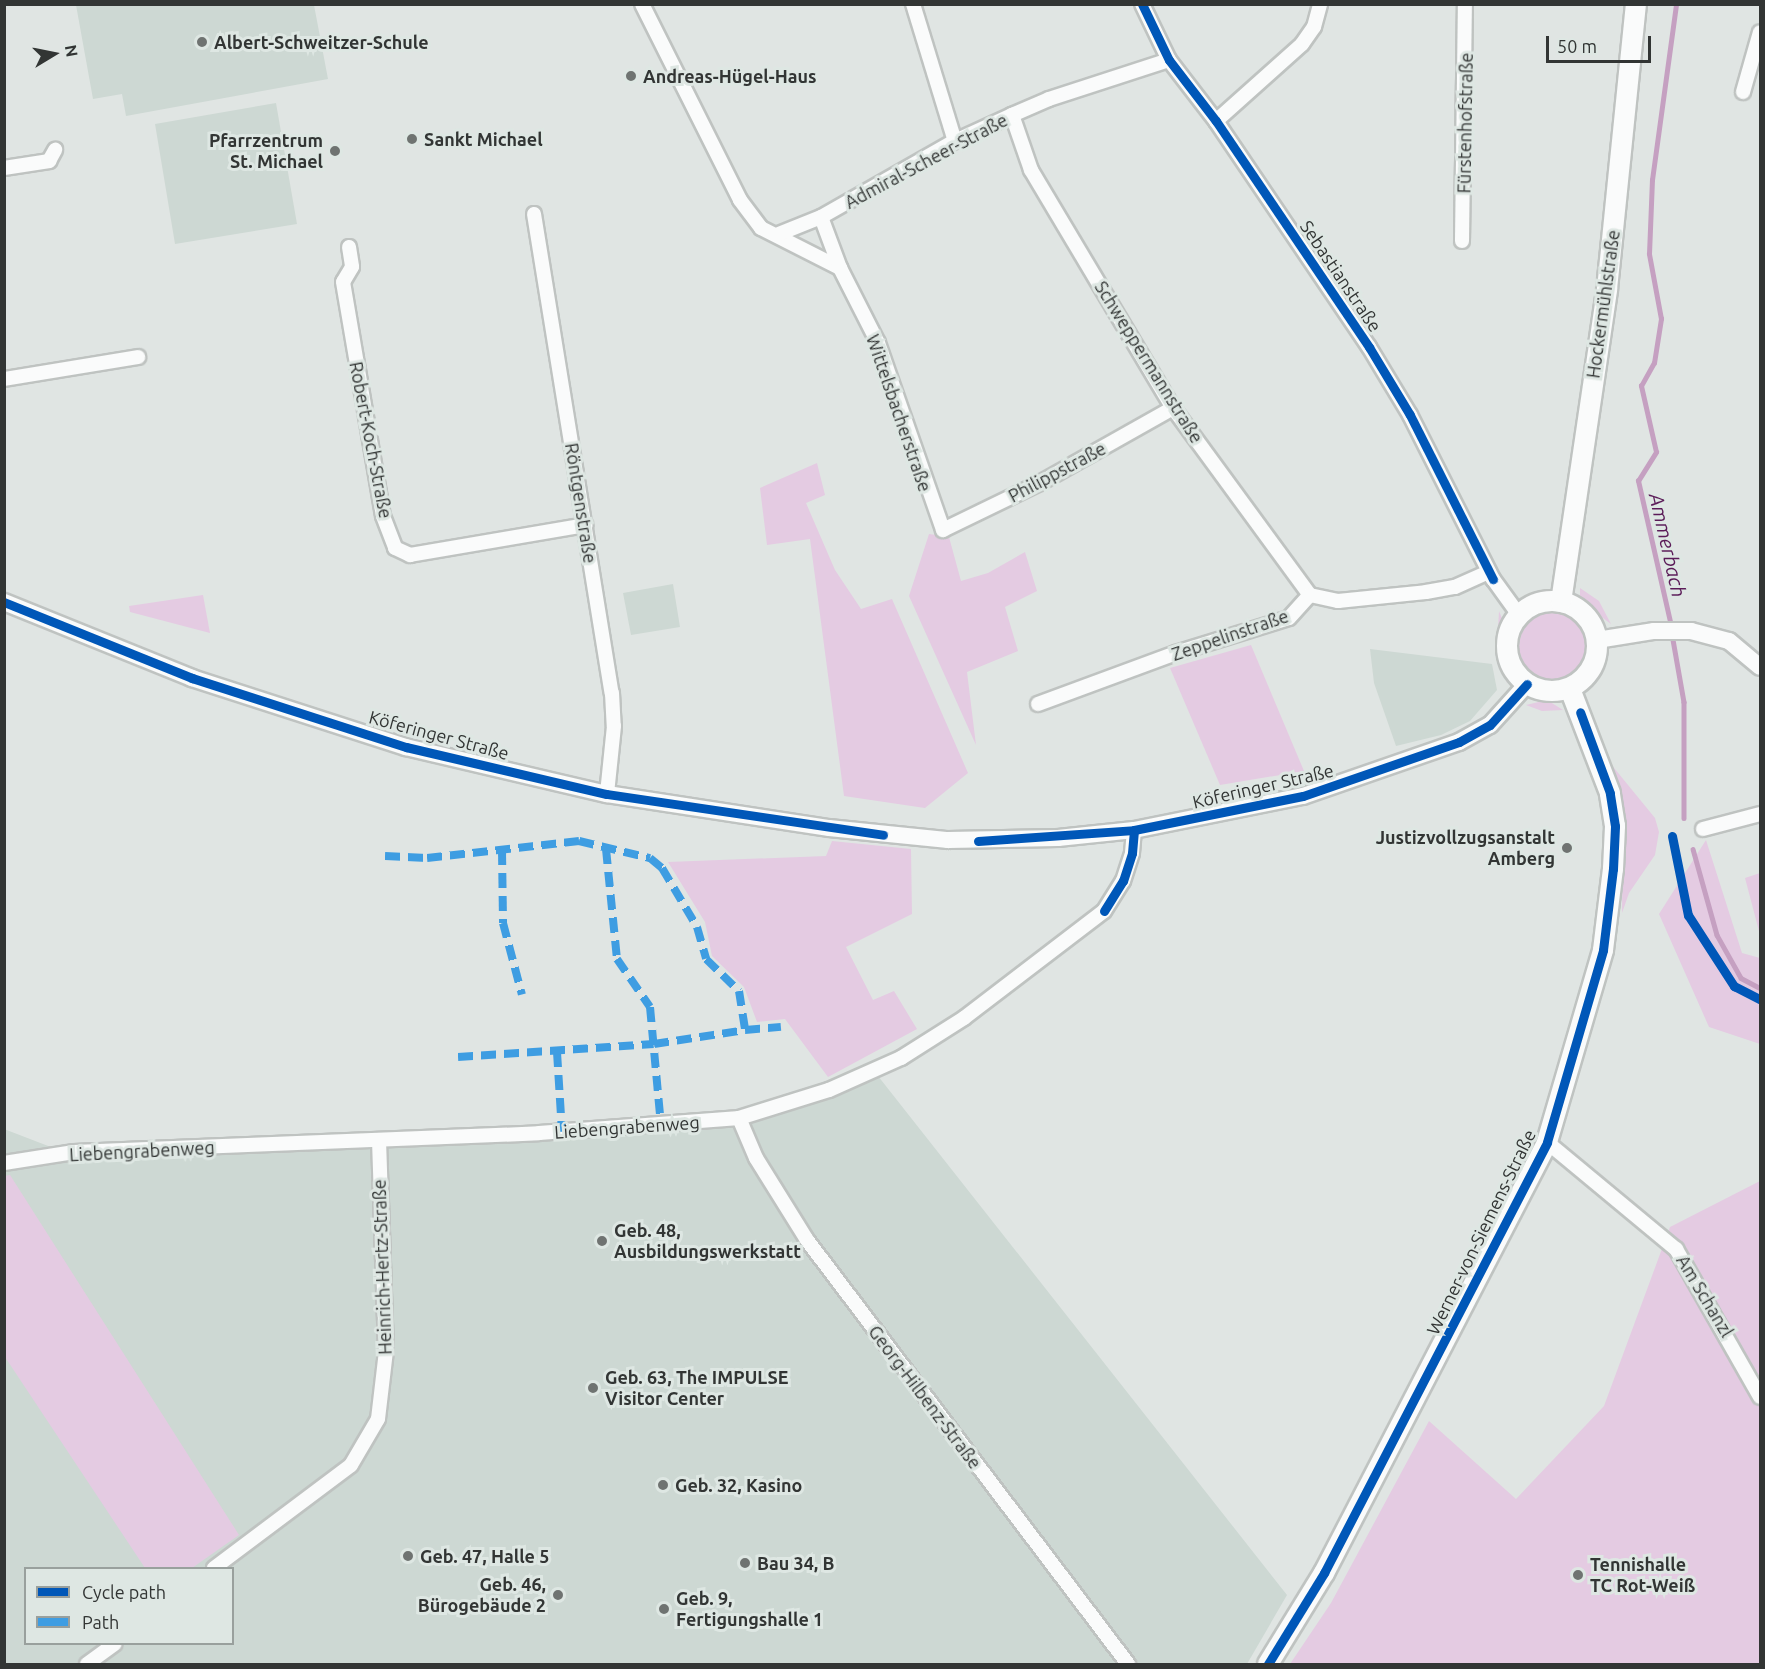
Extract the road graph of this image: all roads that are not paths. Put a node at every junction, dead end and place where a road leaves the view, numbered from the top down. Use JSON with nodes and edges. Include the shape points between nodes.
{"nodes":[{"id":1,"x":642,"y":4,"type":"edge"},
{"id":2,"x":914,"y":4,"type":"edge"},
{"id":3,"x":1142,"y":4,"type":"edge"},
{"id":4,"x":1320,"y":4,"type":"edge"},
{"id":5,"x":1465,"y":4,"type":"edge"},
{"id":6,"x":1636,"y":4,"type":"edge"},
{"id":7,"x":1761,"y":32,"type":"edge"},
{"id":8,"x":1169,"y":60,"type":"junction"},
{"id":9,"x":1743,"y":92,"type":"dead end"},
{"id":10,"x":1012,"y":115,"type":"junction"},
{"id":11,"x":1216,"y":121,"type":"junction"},
{"id":12,"x":955,"y":141,"type":"junction"},
{"id":13,"x":55,"y":150,"type":"dead end"},
{"id":14,"x":4,"y":168,"type":"edge"},
{"id":15,"x":534,"y":214,"type":"dead end"},
{"id":16,"x":821,"y":217,"type":"junction"},
{"id":17,"x":779,"y":234,"type":"junction"},
{"id":18,"x":1462,"y":241,"type":"dead end"},
{"id":19,"x":349,"y":247,"type":"dead end"},
{"id":20,"x":840,"y":268,"type":"junction"},
{"id":21,"x":138,"y":357,"type":"dead end"},
{"id":22,"x":4,"y":379,"type":"edge"},
{"id":23,"x":1173,"y":408,"type":"junction"},
{"id":24,"x":585,"y":525,"type":"junction"},
{"id":25,"x":939,"y":527,"type":"joint"},
{"id":26,"x":1489,"y":572,"type":"junction"},
{"id":27,"x":1310,"y":595,"type":"junction"},
{"id":28,"x":4,"y":602,"type":"edge"},
{"id":29,"x":1561,"y":602,"type":"junction"},
{"id":30,"x":1520,"y":615,"type":"junction"},
{"id":31,"x":1597,"y":640,"type":"junction"},
{"id":32,"x":1761,"y":667,"type":"edge"},
{"id":33,"x":1527,"y":684,"type":"junction"},
{"id":34,"x":1570,"y":688,"type":"junction"},
{"id":35,"x":1038,"y":704,"type":"dead end"},
{"id":36,"x":607,"y":794,"type":"junction"},
{"id":37,"x":1761,"y":814,"type":"edge"},
{"id":38,"x":1703,"y":829,"type":"dead end"},
{"id":39,"x":1134,"y":830,"type":"junction"},
{"id":40,"x":739,"y":1118,"type":"junction"},
{"id":41,"x":379,"y":1141,"type":"junction"},
{"id":42,"x":1547,"y":1142,"type":"junction"},
{"id":43,"x":4,"y":1163,"type":"edge"},
{"id":44,"x":1761,"y":1397,"type":"edge"},
{"id":45,"x":217,"y":1567,"type":"edge"},
{"id":46,"x":114,"y":1645,"type":"edge"},
{"id":47,"x":87,"y":1665,"type":"edge"},
{"id":48,"x":1128,"y":1665,"type":"edge"},
{"id":49,"x":1268,"y":1665,"type":"edge"}],
"edges":[{"from":1,"to":17,"type":"street","via":[[740,200],[761,228]]},
{"from":2,"to":12,"type":"street"},
{"from":3,"to":8,"type":"street","name":"Sebastianstraße"},
{"from":4,"to":11,"type":"street","via":[[1314,27],[1302,44]]},
{"from":5,"to":18,"type":"street","name":"Fürstenhofstraße"},
{"from":6,"to":29,"type":"main road","name":"Hockermühlstraße","via":[[1607,289]]},
{"from":7,"to":9,"type":"street"},
{"from":8,"to":10,"type":"street","name":"Admiral-Scheer-Straße"},
{"from":8,"to":11,"type":"street","name":"Sebastianstraße"},
{"from":10,"to":12,"type":"street","name":"Admiral-Scheer-Straße"},
{"from":10,"to":23,"type":"street","name":"Schweppermannstraße","via":[[1031,170]]},
{"from":11,"to":26,"type":"street","name":"Sebastianstraße","via":[[1369,347],[1410,415]]},
{"from":12,"to":16,"type":"street","name":"Admiral-Scheer-Straße"},
{"from":13,"to":14,"type":"street","via":[[49,161]]},
{"from":15,"to":24,"type":"street","name":"Röntgenstraße"},
{"from":16,"to":17,"type":"street"},
{"from":16,"to":20,"type":"street","name":"Wittelsbacherstraße"},
{"from":17,"to":20,"type":"street"},
{"from":19,"to":24,"type":"street","name":"Robert-Koch-Straße","via":[[352,267],[343,282],[383,516],[394,548],[410,555]]},
{"from":20,"to":25,"type":"street","name":"Wittelsbacherstraße","via":[[878,343]]},
{"from":21,"to":22,"type":"street"},
{"from":23,"to":25,"type":"street","name":"Philippstraße","via":[[1040,483],[943,530]]},
{"from":23,"to":27,"type":"street","name":"Schweppermannstraße"},
{"from":24,"to":36,"type":"street","name":"Röntgenstraße","via":[[612,693],[614,726]]},
{"from":26,"to":27,"type":"street","via":[[1455,587],[1426,592],[1338,601]]},
{"from":26,"to":30,"type":"street","name":"Sebastianstraße"},
{"from":27,"to":35,"type":"street","name":"Zeppelinstraße","via":[[1289,618],[1176,653]]},
{"from":28,"to":36,"type":"street","name":"Köferinger Straße","via":[[192,678],[406,747]]},
{"from":29,"to":30,"type":"main road","via":[[1532,605]]},
{"from":29,"to":31,"type":"main road","via":[[1589,619]]},
{"from":30,"to":33,"type":"main road","via":[[1509,632],[1507,653],[1511,666]]},
{"from":31,"to":32,"type":"street","via":[[1654,631],[1691,631],[1729,641]]},
{"from":31,"to":34,"type":"main road","via":[[1592,669]]},
{"from":33,"to":34,"type":"main road","via":[[1542,691]]},
{"from":33,"to":39,"type":"street","name":"Köferinger Straße","via":[[1490,725],[1426,756],[1303,796]]},
{"from":34,"to":42,"type":"main road","name":"Werner-von-Siemens-Straße","via":[[1610,793],[1615,826],[1614,869],[1603,950]]},
{"from":36,"to":39,"type":"street","name":"Köferinger Straße","via":[[829,828],[948,840],[1058,838]]},
{"from":37,"to":38,"type":"street"},
{"from":39,"to":40,"type":"street","name":"Liebengrabenweg","via":[[1123,881],[1104,911],[964,1018],[901,1058],[829,1090]]},
{"from":40,"to":41,"type":"street","name":"Liebengrabenweg","via":[[639,1128]]},
{"from":40,"to":48,"type":"street","name":"Georg-Hilbenz-Straße","via":[[756,1158],[807,1240]]},
{"from":41,"to":43,"type":"street","name":"Liebengrabenweg","via":[[74,1152]]},
{"from":41,"to":45,"type":"street","name":"Heinrich-Hertz-Straße","via":[[386,1351],[378,1419],[351,1465]]},
{"from":42,"to":44,"type":"street","name":"Am Schanzl","via":[[1676,1249]]},
{"from":42,"to":49,"type":"main road","name":"Werner-von-Siemens-Straße","via":[[1324,1572]]},
{"from":46,"to":47,"type":"street"}]}
